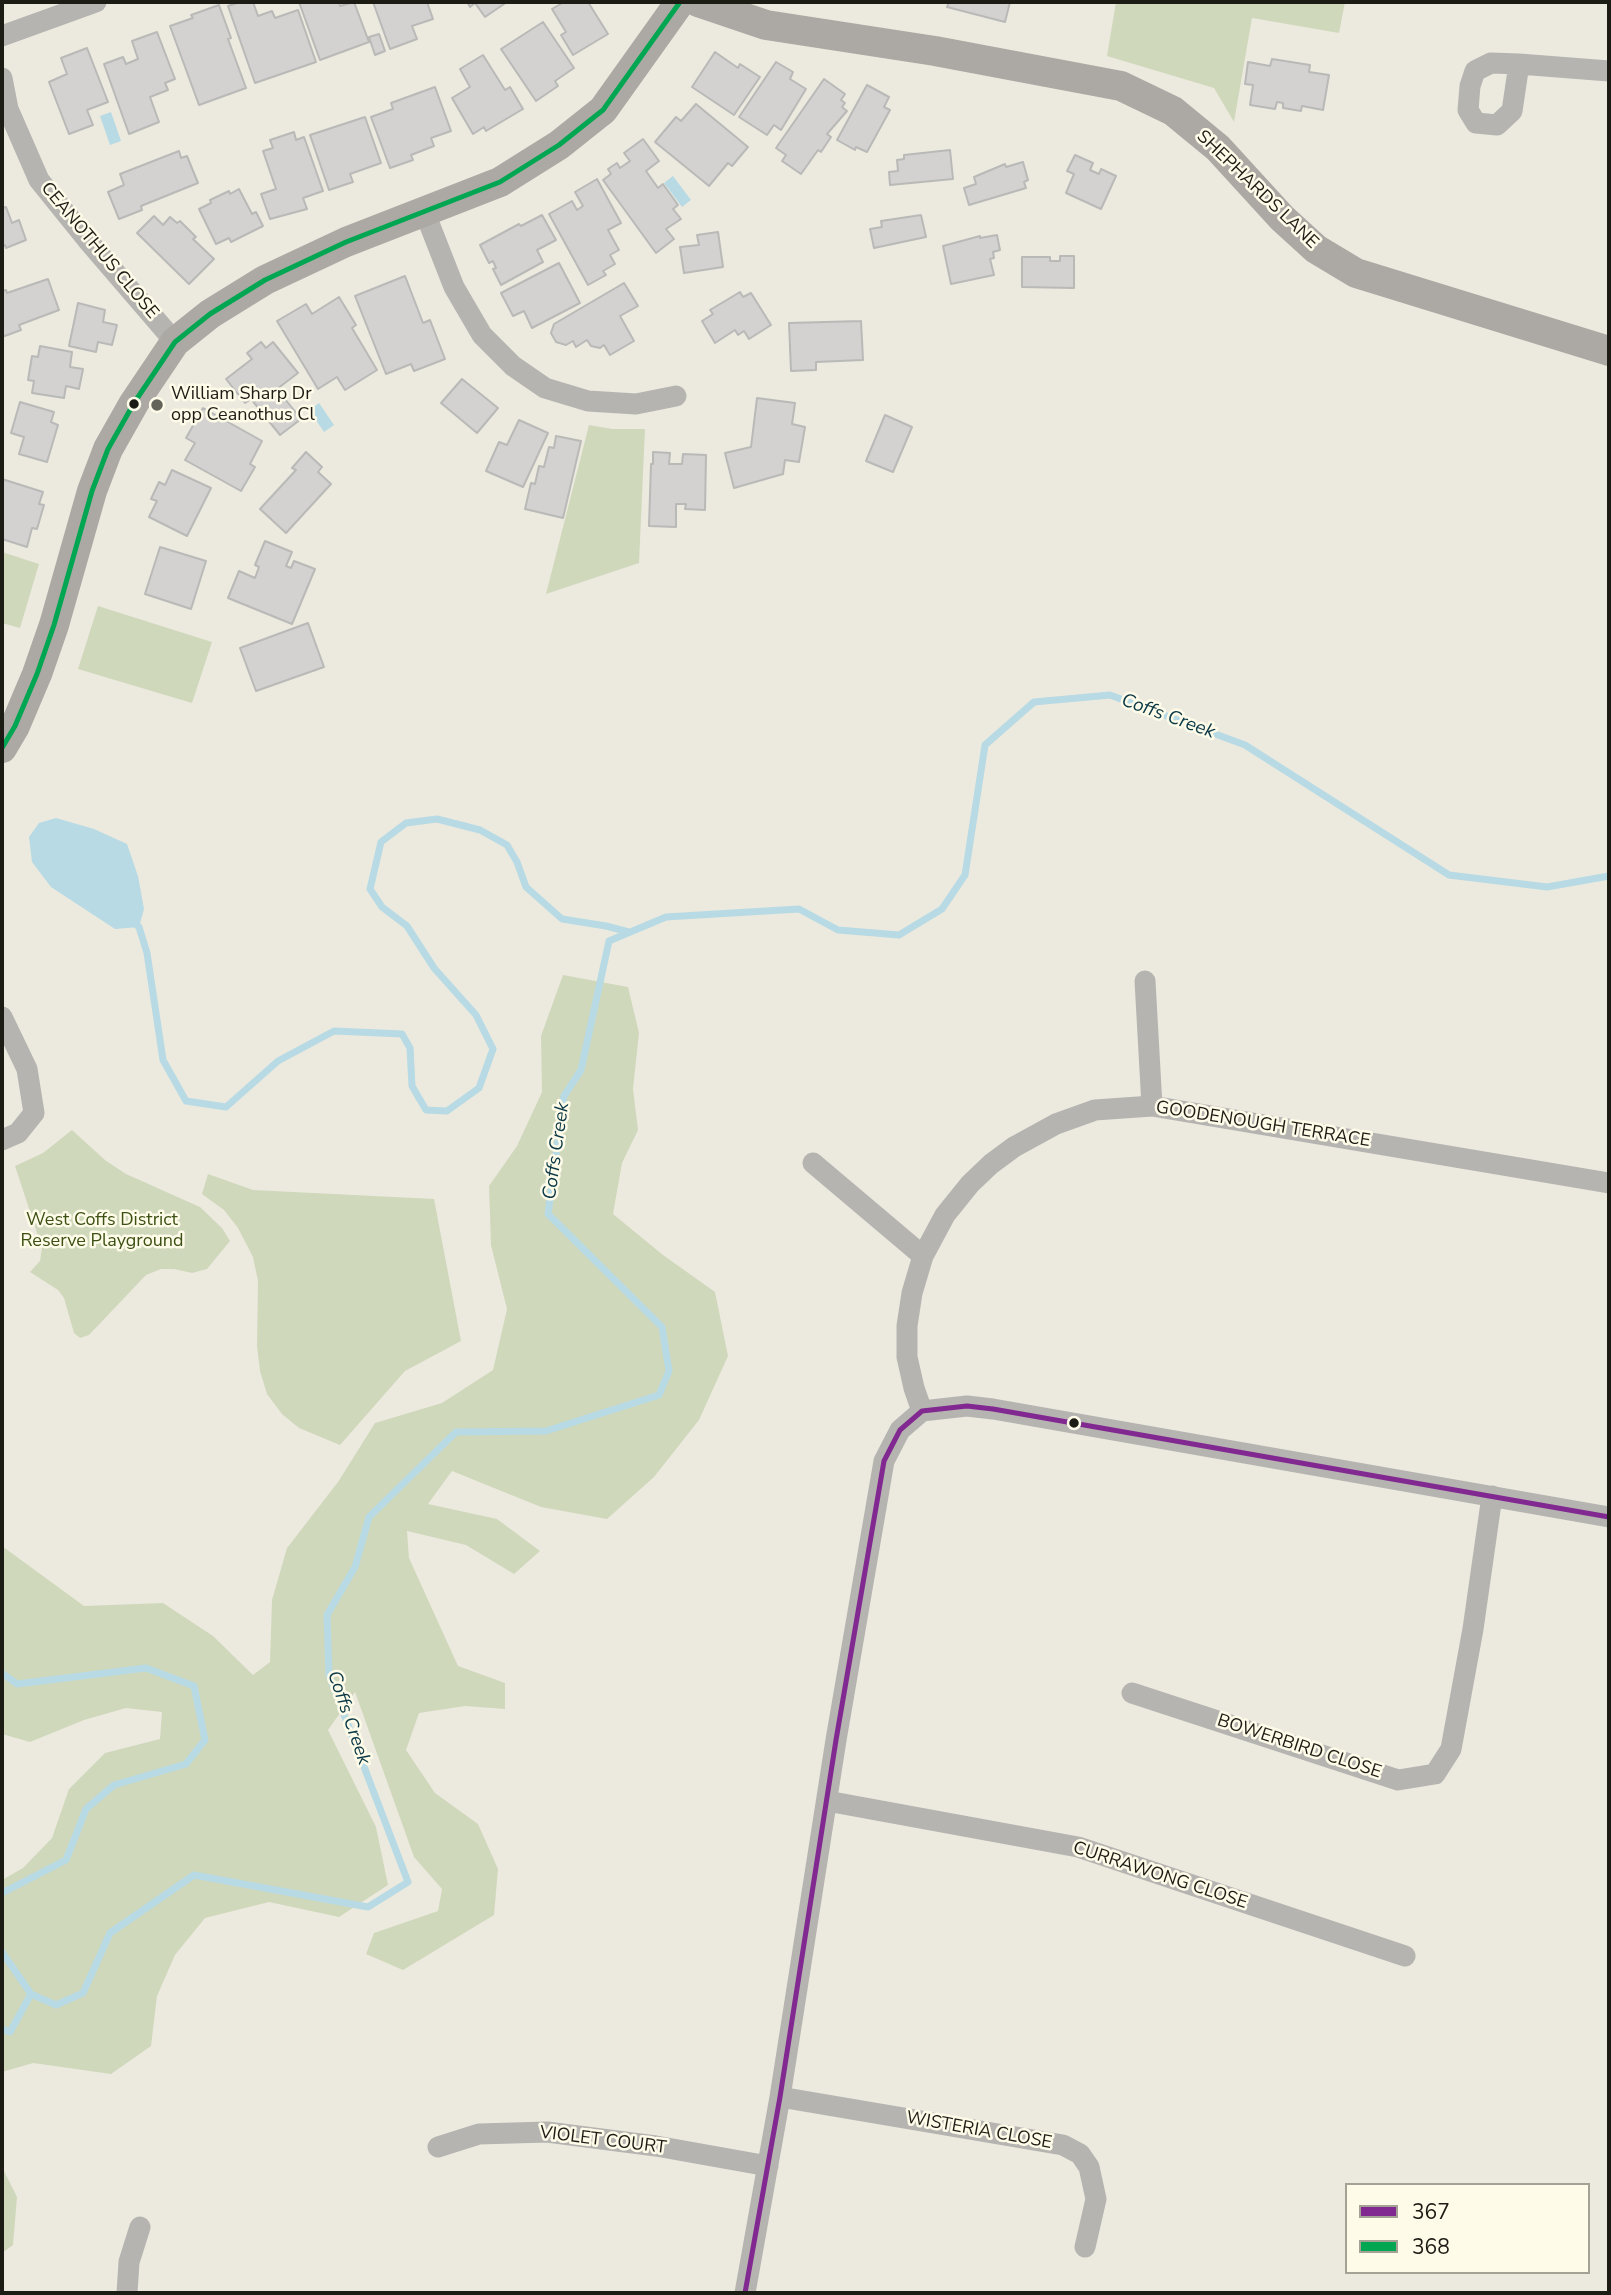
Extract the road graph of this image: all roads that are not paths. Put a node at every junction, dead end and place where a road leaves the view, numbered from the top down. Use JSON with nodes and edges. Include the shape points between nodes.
{"nodes":[{"id":1,"x":96,"y":2,"type":"edge"},
{"id":2,"x":680,"y":2,"type":"edge"},
{"id":3,"x":698,"y":2,"type":"edge"},
{"id":4,"x":2,"y":36,"type":"edge"},
{"id":5,"x":1519,"y":64,"type":"dead end"},
{"id":6,"x":1609,"y":71,"type":"edge"},
{"id":7,"x":2,"y":78,"type":"edge"},
{"id":8,"x":425,"y":212,"type":"junction"},
{"id":9,"x":175,"y":342,"type":"junction"},
{"id":10,"x":1609,"y":351,"type":"edge"},
{"id":11,"x":676,"y":396,"type":"dead end"},
{"id":12,"x":2,"y":748,"type":"edge"},
{"id":13,"x":1145,"y":981,"type":"dead end"},
{"id":14,"x":2,"y":1017,"type":"edge"},
{"id":15,"x":1153,"y":1106,"type":"junction"},
{"id":16,"x":2,"y":1140,"type":"edge"},
{"id":17,"x":813,"y":1163,"type":"dead end"},
{"id":18,"x":1609,"y":1183,"type":"edge"},
{"id":19,"x":923,"y":1256,"type":"junction"},
{"id":20,"x":922,"y":1410,"type":"junction"},
{"id":21,"x":1493,"y":1496,"type":"junction"},
{"id":22,"x":1609,"y":1517,"type":"edge"},
{"id":23,"x":1132,"y":1692,"type":"dead end"},
{"id":24,"x":827,"y":1801,"type":"junction"},
{"id":25,"x":1405,"y":1956,"type":"dead end"},
{"id":26,"x":780,"y":2097,"type":"junction"},
{"id":27,"x":438,"y":2147,"type":"dead end"},
{"id":28,"x":768,"y":2166,"type":"junction"},
{"id":29,"x":140,"y":2227,"type":"dead end"},
{"id":30,"x":1085,"y":2247,"type":"dead end"},
{"id":31,"x":127,"y":2293,"type":"edge"},
{"id":32,"x":745,"y":2293,"type":"edge"}],
"edges":[{"from":1,"to":4,"type":"street"},
{"from":2,"to":8,"type":"street","via":[[603,110],[559,145],[500,181]]},
{"from":3,"to":10,"type":"street","name":"SHEPHARDS LANE","via":[[766,25],[1121,86],[1173,111],[1218,148],[1316,249],[1356,273]]},
{"from":5,"to":6,"type":"street"},
{"from":7,"to":9,"type":"street","name":"CEANOTHUS CLOSE","via":[[8,109],[39,180]]},
{"from":8,"to":9,"type":"street","via":[[265,280]]},
{"from":8,"to":11,"type":"street","via":[[454,287],[482,335],[513,366],[545,388],[588,401],[636,404]]},
{"from":9,"to":12,"type":"street","via":[[108,449],[37,674]]},
{"from":13,"to":15,"type":"street"},
{"from":14,"to":16,"type":"street","via":[[27,1069],[34,1113],[18,1133]]},
{"from":15,"to":18,"type":"street","name":"GOODENOUGH TERRACE"},
{"from":15,"to":19,"type":"street","name":"GOODENOUGH TERRACE","via":[[1096,1111],[1055,1124],[1014,1147],[962,1194]]},
{"from":17,"to":19,"type":"street"},
{"from":19,"to":20,"type":"street","name":"GOODENOUGH TERRACE","via":[[907,1326],[907,1357]]},
{"from":20,"to":21,"type":"street","via":[[993,1409]]},
{"from":20,"to":24,"type":"street","via":[[900,1430],[884,1461]]},
{"from":21,"to":22,"type":"street"},
{"from":21,"to":23,"type":"street","name":"BOWERBIRD CLOSE","via":[[1451,1749],[1435,1774],[1398,1780]]},
{"from":24,"to":25,"type":"street","name":"CURRAWONG CLOSE","via":[[1078,1847]]},
{"from":24,"to":26,"type":"street"},
{"from":26,"to":28,"type":"street"},
{"from":26,"to":30,"type":"street","name":"WISTERIA CLOSE","via":[[1063,2146],[1080,2154],[1089,2167],[1096,2199]]},
{"from":27,"to":28,"type":"street","name":"VIOLET COURT","via":[[479,2134],[547,2132]]},
{"from":28,"to":32,"type":"street"},
{"from":29,"to":31,"type":"street"}]}
